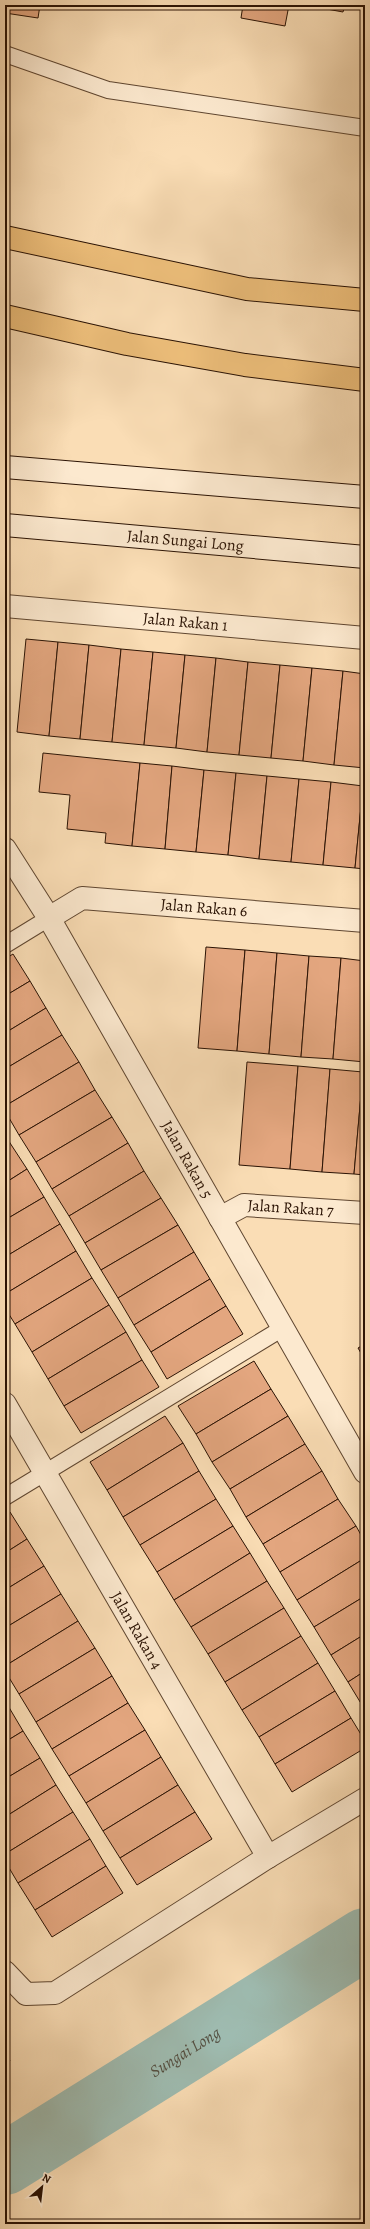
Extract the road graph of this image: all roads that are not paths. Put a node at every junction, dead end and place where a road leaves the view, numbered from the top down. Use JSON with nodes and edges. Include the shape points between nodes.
{"nodes":[{"id":1,"x":5,"y":54,"type":"edge"},
{"id":2,"x":365,"y":128,"type":"edge"},
{"id":3,"x":5,"y":237,"type":"edge"},
{"id":4,"x":365,"y":300,"type":"edge"},
{"id":5,"x":5,"y":316,"type":"edge"},
{"id":6,"x":365,"y":380,"type":"edge"},
{"id":7,"x":5,"y":467,"type":"edge"},
{"id":8,"x":365,"y":497,"type":"edge"},
{"id":9,"x":5,"y":525,"type":"edge"},
{"id":10,"x":365,"y":557,"type":"edge"},
{"id":11,"x":5,"y":606,"type":"edge"},
{"id":12,"x":365,"y":638,"type":"edge"},
{"id":13,"x":5,"y":849,"type":"edge"},
{"id":14,"x":49,"y":918,"type":"junction"},
{"id":15,"x":365,"y":921,"type":"edge"},
{"id":16,"x":5,"y":945,"type":"edge"},
{"id":17,"x":365,"y":1213,"type":"edge"},
{"id":18,"x":220,"y":1218,"type":"junction"},
{"id":19,"x":283,"y":1328,"type":"junction"},
{"id":20,"x":5,"y":1404,"type":"edge"},
{"id":21,"x":365,"y":1472,"type":"edge"},
{"id":22,"x":45,"y":1473,"type":"junction"},
{"id":23,"x":5,"y":1497,"type":"edge"},
{"id":24,"x":365,"y":1799,"type":"edge"},
{"id":25,"x":268,"y":1857,"type":"junction"},
{"id":26,"x":5,"y":1972,"type":"edge"}],
"edges":[{"from":1,"to":2,"type":"lane","via":[[108,90]]},
{"from":3,"to":4,"type":"highway","via":[[247,289]]},
{"from":5,"to":6,"type":"highway","via":[[149,348],[245,365]]},
{"from":7,"to":8,"type":"street"},
{"from":9,"to":10,"type":"street","name":"Jalan Sungai Long"},
{"from":11,"to":12,"type":"street","name":"Jalan Rakan 1"},
{"from":13,"to":14,"type":"street","name":"Jalan Rakan 5"},
{"from":14,"to":15,"type":"street","name":"Jalan Rakan 6","via":[[82,898]]},
{"from":14,"to":16,"type":"lane"},
{"from":14,"to":18,"type":"street","name":"Jalan Rakan 5"},
{"from":17,"to":18,"type":"street","name":"Jalan Rakan 7","via":[[244,1205]]},
{"from":18,"to":19,"type":"street","name":"Jalan Rakan 5"},
{"from":19,"to":21,"type":"street","name":"Jalan Rakan 5"},
{"from":19,"to":22,"type":"lane"},
{"from":20,"to":22,"type":"street","name":"Jalan Rakan 4"},
{"from":22,"to":23,"type":"lane"},
{"from":22,"to":25,"type":"street","name":"Jalan Rakan 4"},
{"from":24,"to":25,"type":"street"},
{"from":25,"to":26,"type":"street","via":[[55,1993],[26,1994]]}]}
